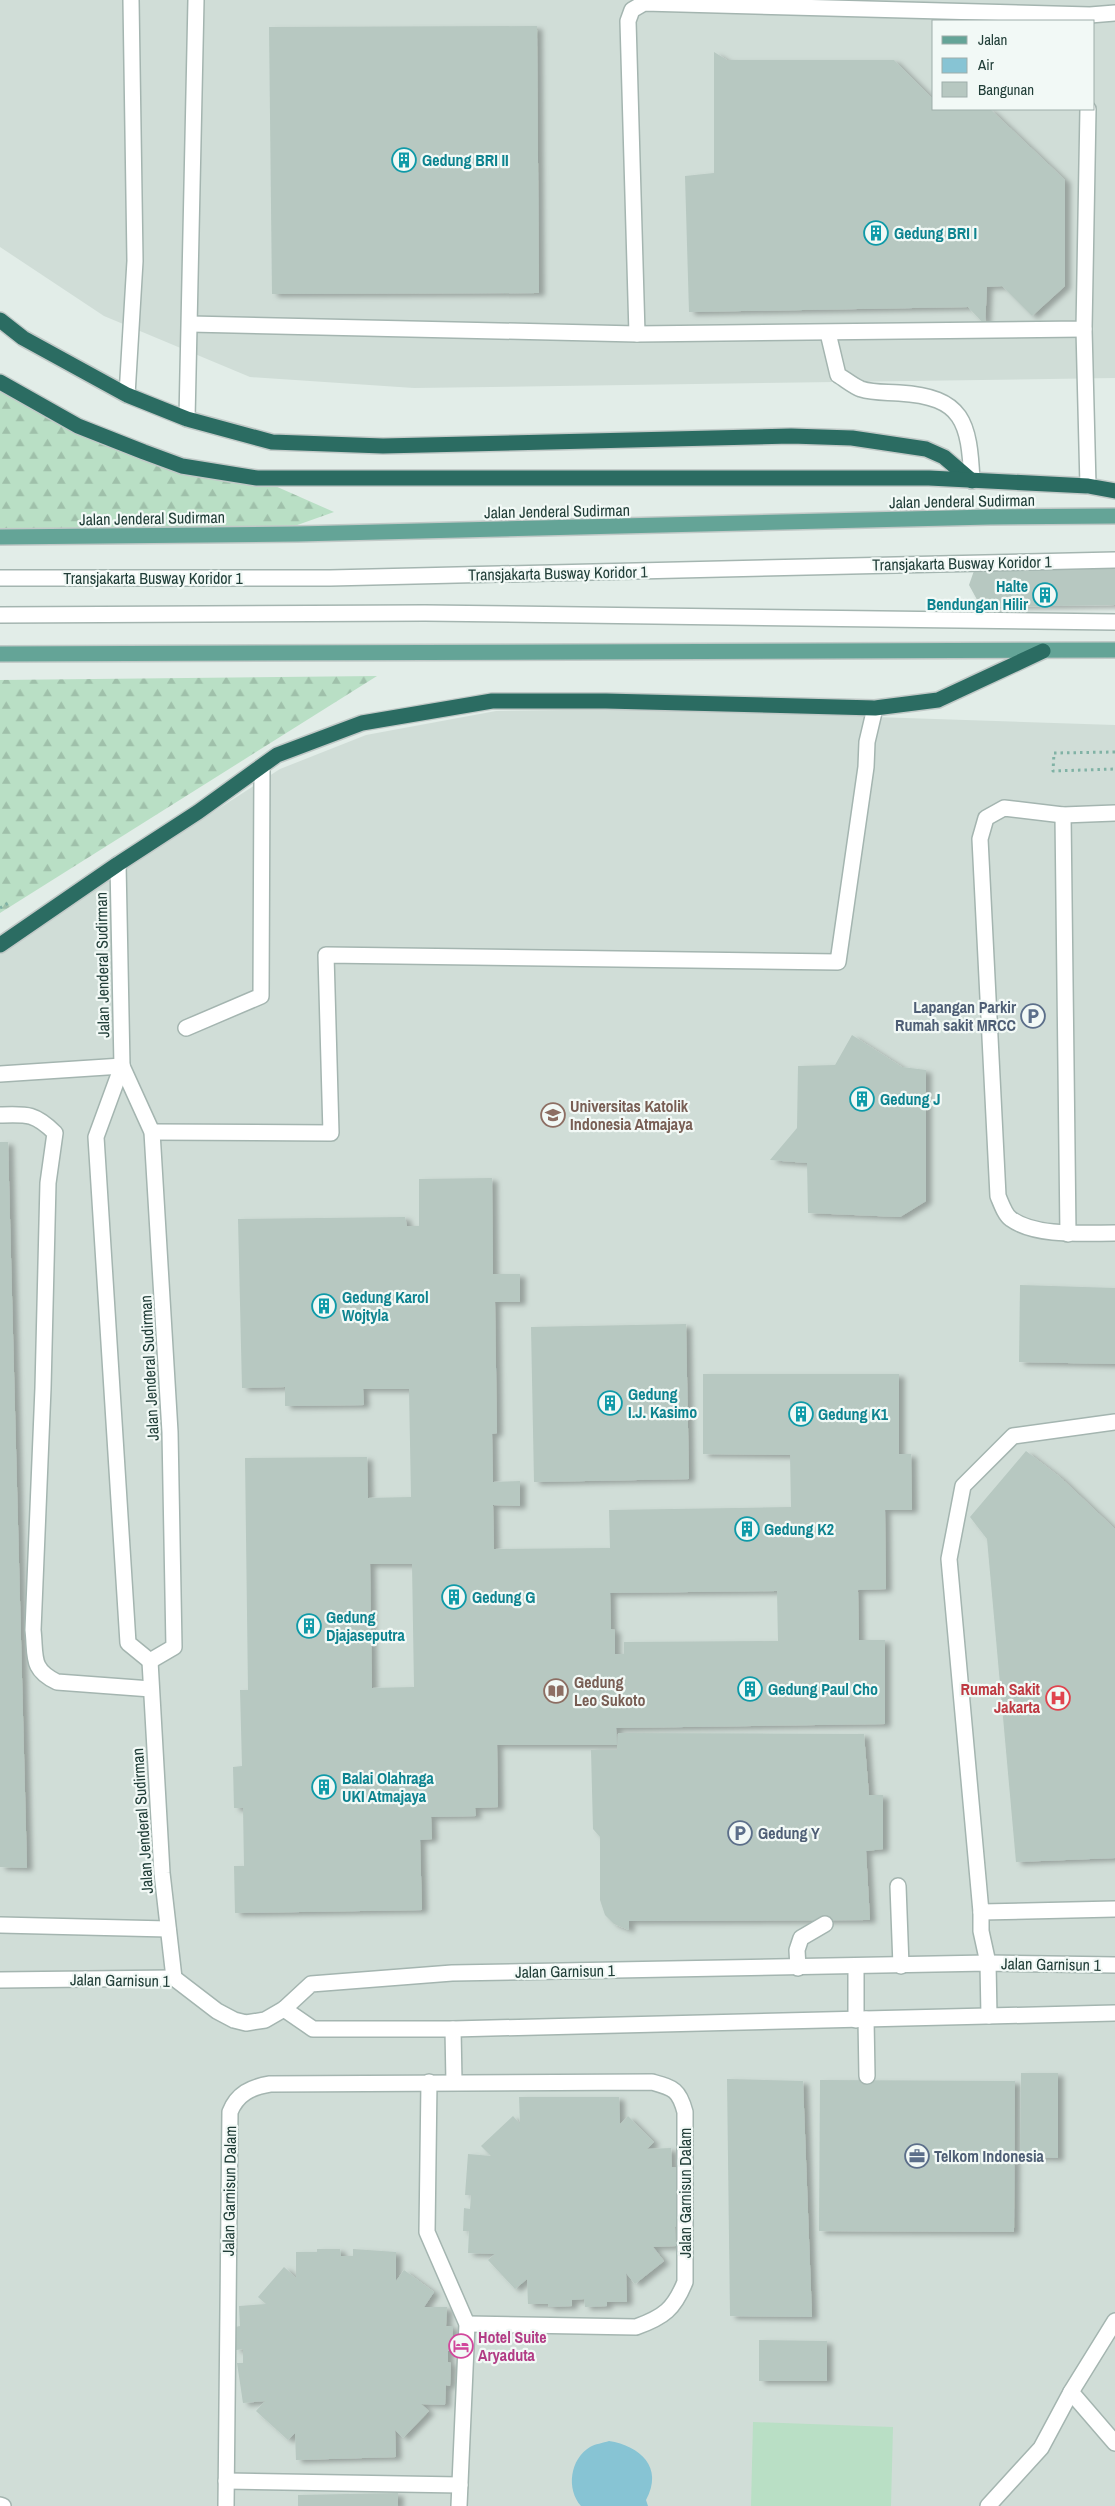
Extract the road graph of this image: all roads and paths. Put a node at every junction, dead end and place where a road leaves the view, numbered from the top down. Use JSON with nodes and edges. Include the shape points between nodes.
{"nodes":[{"id":1,"x":131,"y":0,"type":"edge"},
{"id":2,"x":196,"y":0,"type":"edge"},
{"id":3,"x":1115,"y":13,"type":"edge"},
{"id":4,"x":1090,"y":18,"type":"edge"},
{"id":5,"x":1088,"y":110,"type":"edge"},
{"id":6,"x":0,"y":320,"type":"edge"},
{"id":7,"x":190,"y":324,"type":"junction"},
{"id":8,"x":1084,"y":329,"type":"junction"},
{"id":9,"x":828,"y":332,"type":"junction"},
{"id":10,"x":637,"y":334,"type":"junction"},
{"id":11,"x":0,"y":382,"type":"edge"},
{"id":12,"x":126,"y":395,"type":"junction"},
{"id":13,"x":187,"y":419,"type":"junction"},
{"id":14,"x":972,"y":481,"type":"junction"},
{"id":15,"x":1088,"y":486,"type":"junction"},
{"id":16,"x":1115,"y":492,"type":"edge"},
{"id":17,"x":1115,"y":516,"type":"edge"},
{"id":18,"x":0,"y":537,"type":"edge"},
{"id":19,"x":1115,"y":560,"type":"edge"},
{"id":20,"x":0,"y":578,"type":"edge"},
{"id":21,"x":0,"y":615,"type":"edge"},
{"id":22,"x":1115,"y":622,"type":"edge"},
{"id":23,"x":1043,"y":650,"type":"junction"},
{"id":24,"x":1115,"y":650,"type":"edge"},
{"id":25,"x":0,"y":654,"type":"edge"},
{"id":26,"x":875,"y":708,"type":"junction"},
{"id":27,"x":1115,"y":752,"type":"edge"},
{"id":28,"x":262,"y":766,"type":"junction"},
{"id":29,"x":1115,"y":769,"type":"edge"},
{"id":30,"x":1115,"y":813,"type":"edge"},
{"id":31,"x":1063,"y":815,"type":"junction"},
{"id":32,"x":118,"y":864,"type":"junction"},
{"id":33,"x":0,"y":945,"type":"edge"},
{"id":34,"x":186,"y":1028,"type":"dead end"},
{"id":35,"x":122,"y":1066,"type":"junction"},
{"id":36,"x":0,"y":1074,"type":"edge"},
{"id":37,"x":0,"y":1115,"type":"edge"},
{"id":38,"x":152,"y":1132,"type":"junction"},
{"id":39,"x":1115,"y":1233,"type":"edge"},
{"id":40,"x":1068,"y":1234,"type":"junction"},
{"id":41,"x":1114,"y":1423,"type":"edge"},
{"id":42,"x":150,"y":1661,"type":"junction"},
{"id":43,"x":151,"y":1689,"type":"junction"},
{"id":44,"x":898,"y":1886,"type":"dead end"},
{"id":45,"x":1115,"y":1909,"type":"edge"},
{"id":46,"x":981,"y":1912,"type":"junction"},
{"id":47,"x":825,"y":1924,"type":"dead end"},
{"id":48,"x":0,"y":1925,"type":"edge"},
{"id":49,"x":168,"y":1929,"type":"junction"},
{"id":50,"x":988,"y":1963,"type":"junction"},
{"id":51,"x":1115,"y":1965,"type":"edge"},
{"id":52,"x":901,"y":1966,"type":"junction"},
{"id":53,"x":856,"y":1967,"type":"junction"},
{"id":54,"x":798,"y":1968,"type":"junction"},
{"id":55,"x":174,"y":1978,"type":"junction"},
{"id":56,"x":0,"y":1980,"type":"edge"},
{"id":57,"x":284,"y":2009,"type":"junction"},
{"id":58,"x":1115,"y":2013,"type":"edge"},
{"id":59,"x":990,"y":2016,"type":"junction"},
{"id":60,"x":861,"y":2019,"type":"junction"},
{"id":61,"x":453,"y":2029,"type":"junction"},
{"id":62,"x":866,"y":2076,"type":"dead end"},
{"id":63,"x":429,"y":2082,"type":"junction"},
{"id":64,"x":454,"y":2082,"type":"junction"},
{"id":65,"x":1115,"y":2321,"type":"edge"},
{"id":66,"x":467,"y":2324,"type":"junction"},
{"id":67,"x":1072,"y":2392,"type":"junction"},
{"id":68,"x":1115,"y":2443,"type":"edge"},
{"id":69,"x":226,"y":2481,"type":"junction"},
{"id":70,"x":460,"y":2486,"type":"junction"},
{"id":71,"x":226,"y":2506,"type":"edge"},
{"id":72,"x":460,"y":2506,"type":"edge"},
{"id":73,"x":988,"y":2506,"type":"edge"}],
"edges":[{"from":1,"to":12,"type":"street","via":[[135,261]]},
{"from":2,"to":7,"type":"street"},
{"from":3,"to":4,"type":"street"},
{"from":4,"to":10,"type":"street","via":[[644,3],[632,10],[628,21]]},
{"from":5,"to":8,"type":"street"},
{"from":6,"to":12,"type":"highway","via":[[23,338]]},
{"from":7,"to":10,"type":"street"},
{"from":7,"to":13,"type":"street"},
{"from":8,"to":9,"type":"street"},
{"from":8,"to":15,"type":"street"},
{"from":9,"to":10,"type":"street"},
{"from":9,"to":14,"type":"street","via":[[838,375],[860,388],[876,392],[930,396],[947,404],[959,416],[970,449]]},
{"from":11,"to":14,"type":"highway","via":[[78,426],[144,452],[182,466],[257,478],[929,478]]},
{"from":12,"to":13,"type":"highway"},
{"from":13,"to":14,"type":"highway","via":[[272,442],[383,446],[791,436],[852,438],[926,449],[944,457]]},
{"from":14,"to":15,"type":"highway"},
{"from":15,"to":16,"type":"highway"},
{"from":17,"to":18,"type":"main road","name":"Jalan Jenderal Sudirman","via":[[308,534]]},
{"from":19,"to":20,"type":"street","name":"Transjakarta Busway Koridor 1","via":[[330,578]]},
{"from":21,"to":22,"type":"street","via":[[426,613]]},
{"from":23,"to":24,"type":"main road"},
{"from":23,"to":25,"type":"main road"},
{"from":23,"to":26,"type":"highway","via":[[938,700]]},
{"from":26,"to":28,"type":"highway","via":[[492,701],[362,723],[277,755]]},
{"from":26,"to":38,"type":"street","via":[[867,742],[838,962],[326,955],[331,1133]]},
{"from":27,"to":29,"type":"path","via":[[1054,753],[1053,771]]},
{"from":28,"to":32,"type":"highway"},
{"from":28,"to":34,"type":"street","via":[[261,996]]},
{"from":30,"to":31,"type":"street"},
{"from":31,"to":40,"type":"street"},
{"from":31,"to":40,"type":"street","via":[[1004,808],[986,818],[980,839],[998,1196],[1009,1218],[1026,1227]]},
{"from":32,"to":33,"type":"highway"},
{"from":32,"to":35,"type":"street","name":"Jalan Jenderal Sudirman"},
{"from":35,"to":36,"type":"street"},
{"from":35,"to":38,"type":"street","name":"Jalan Jenderal Sudirman"},
{"from":35,"to":42,"type":"street","name":"Jalan Jenderal Sudirman","via":[[96,1137],[128,1643]]},
{"from":37,"to":43,"type":"street","via":[[27,1114],[41,1120],[55,1133],[48,1183],[43,1388],[29,1667],[57,1682]]},
{"from":38,"to":42,"type":"street","name":"Jalan Jenderal Sudirman","via":[[170,1432],[175,1619],[174,1647]]},
{"from":39,"to":40,"type":"street"},
{"from":41,"to":46,"type":"street","via":[[1013,1436],[963,1486],[949,1559]]},
{"from":42,"to":43,"type":"street","name":"Jalan Jenderal Sudirman"},
{"from":43,"to":49,"type":"street","name":"Jalan Jenderal Sudirman"},
{"from":44,"to":52,"type":"street"},
{"from":45,"to":46,"type":"street"},
{"from":46,"to":50,"type":"street","via":[[981,1931]]},
{"from":47,"to":54,"type":"street","via":[[801,1938],[797,1950]]},
{"from":48,"to":49,"type":"street"},
{"from":49,"to":55,"type":"street","name":"Jalan Jenderal Sudirman"},
{"from":50,"to":51,"type":"street","name":"Jalan Garnisun 1"},
{"from":50,"to":52,"type":"street","name":"Jalan Garnisun 1"},
{"from":50,"to":59,"type":"street","name":"Jalan Garnisun 1"},
{"from":52,"to":53,"type":"street","name":"Jalan Garnisun 1"},
{"from":53,"to":54,"type":"street","name":"Jalan Garnisun 1"},
{"from":53,"to":60,"type":"street"},
{"from":54,"to":57,"type":"street","name":"Jalan Garnisun 1","via":[[452,1973],[311,1984]]},
{"from":55,"to":56,"type":"street","name":"Jalan Garnisun 1"},
{"from":55,"to":57,"type":"street","name":"Jalan Garnisun 1","via":[[234,2020],[258,2022]]},
{"from":57,"to":61,"type":"street","via":[[314,2029]]},
{"from":58,"to":59,"type":"street"},
{"from":59,"to":60,"type":"street"},
{"from":60,"to":61,"type":"street"},
{"from":60,"to":62,"type":"street"},
{"from":61,"to":64,"type":"street"},
{"from":63,"to":64,"type":"street","name":"Jalan Garnisun Dalam"},
{"from":63,"to":66,"type":"street","via":[[427,2232]]},
{"from":63,"to":69,"type":"street","name":"Jalan Garnisun Dalam","via":[[270,2084],[249,2089],[233,2103],[230,2112]]},
{"from":64,"to":66,"type":"street","name":"Jalan Garnisun Dalam","via":[[652,2082],[672,2088],[681,2098],[685,2112],[686,2282],[677,2302],[656,2320],[636,2327]]},
{"from":65,"to":67,"type":"street"},
{"from":66,"to":70,"type":"street"},
{"from":67,"to":68,"type":"street"},
{"from":67,"to":73,"type":"street","via":[[1041,2448]]},
{"from":69,"to":70,"type":"street"},
{"from":69,"to":71,"type":"street","name":"Jalan Garnisun Dalam"},
{"from":70,"to":72,"type":"street"}]}
